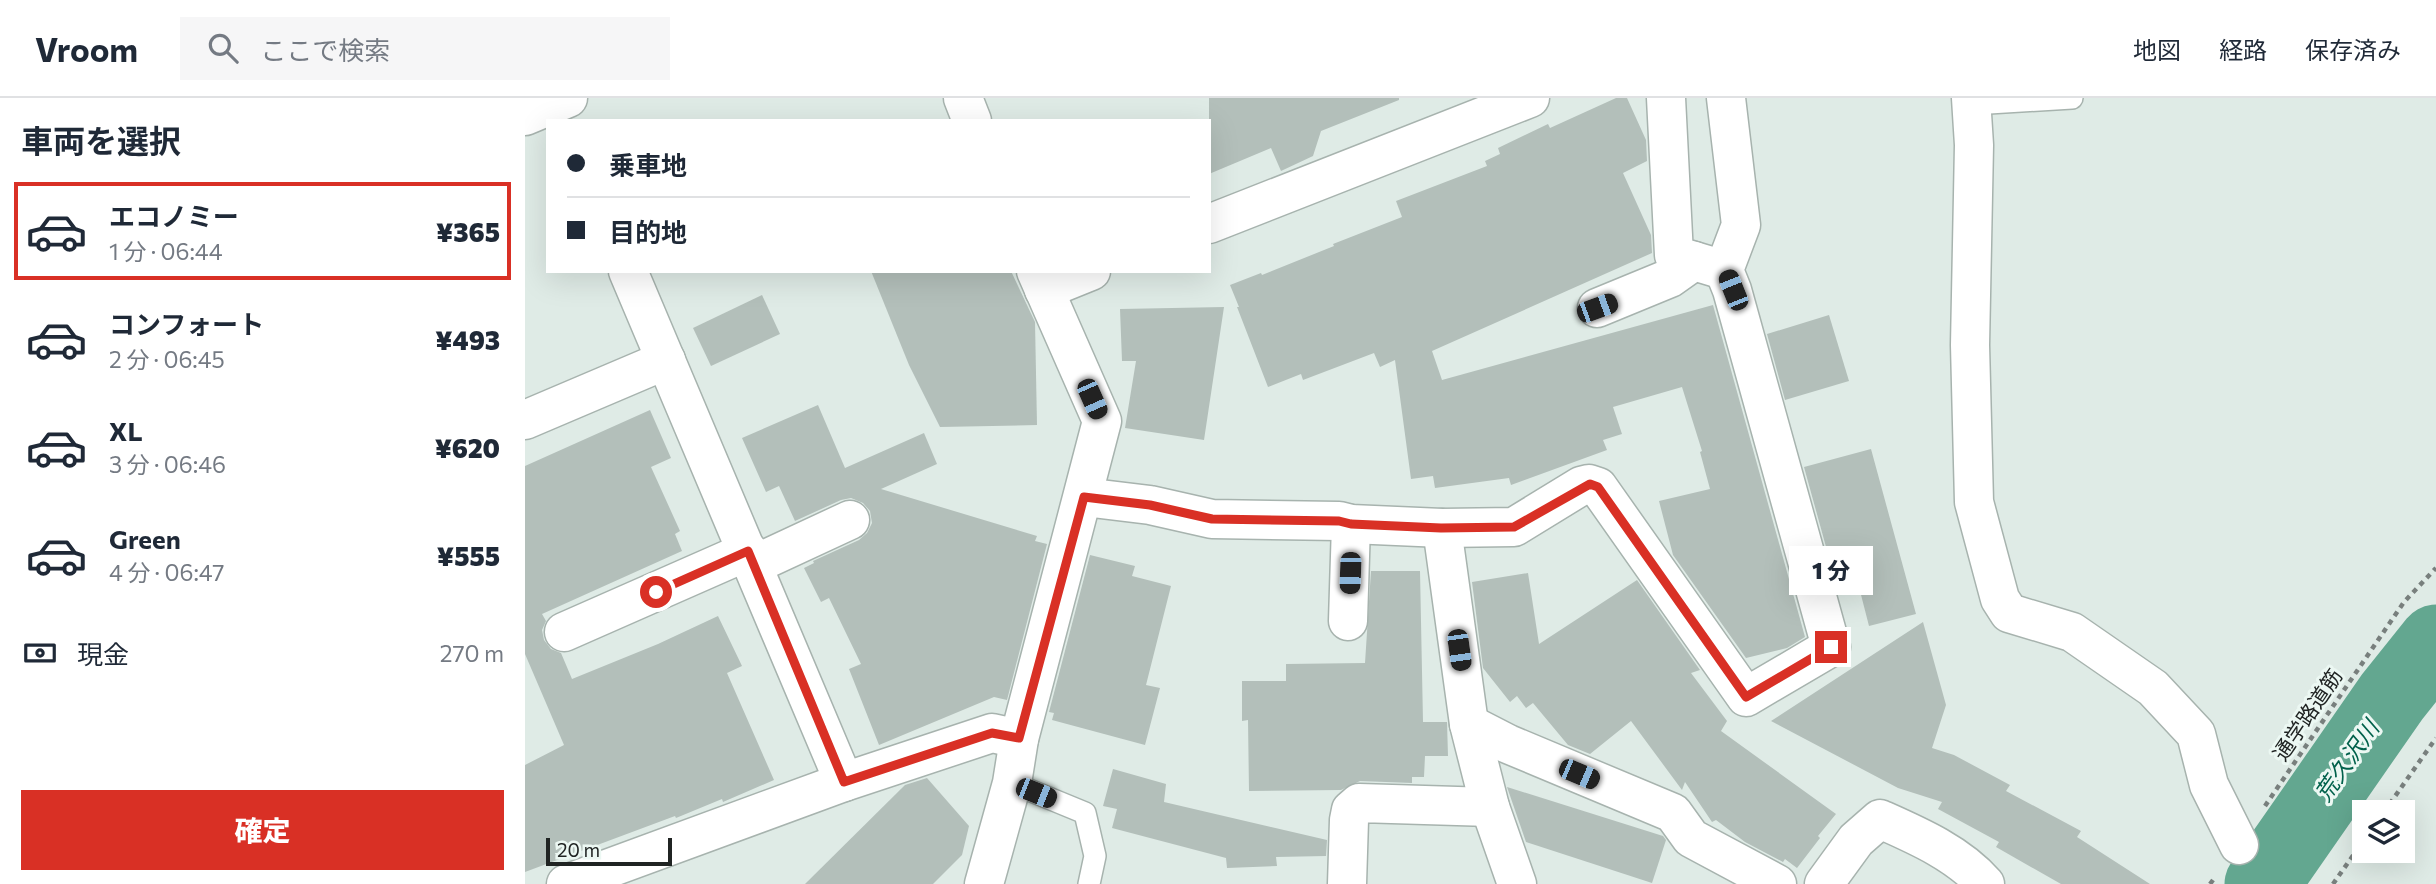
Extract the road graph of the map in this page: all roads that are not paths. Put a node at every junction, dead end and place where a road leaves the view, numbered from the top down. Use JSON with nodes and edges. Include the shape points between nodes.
{"nodes":[{"id":1,"x":963,"y":98,"type":"edge"},
{"id":2,"x":1530,"y":98,"type":"edge"},
{"id":3,"x":1667,"y":98,"type":"edge"},
{"id":4,"x":1726,"y":98,"type":"edge"},
{"id":5,"x":2072,"y":98,"type":"edge"},
{"id":6,"x":1972,"y":101,"type":"edge"},
{"id":7,"x":971,"y":119,"type":"edge"},
{"id":8,"x":1211,"y":223,"type":"edge"},
{"id":9,"x":1709,"y":266,"type":"junction"},
{"id":10,"x":629,"y":273,"type":"edge"},
{"id":11,"x":1081,"y":273,"type":"edge"},
{"id":12,"x":1040,"y":281,"type":"edge"},
{"id":13,"x":1597,"y":308,"type":"dead end"},
{"id":14,"x":666,"y":359,"type":"junction"},
{"id":15,"x":525,"y":420,"type":"edge"},
{"id":16,"x":1084,"y":497,"type":"junction"},
{"id":17,"x":850,"y":520,"type":"dead end"},
{"id":18,"x":1351,"y":524,"type":"junction"},
{"id":19,"x":1441,"y":528,"type":"junction"},
{"id":20,"x":750,"y":558,"type":"junction"},
{"id":21,"x":1348,"y":621,"type":"dead end"},
{"id":22,"x":564,"y":632,"type":"dead end"},
{"id":23,"x":1469,"y":724,"type":"junction"},
{"id":24,"x":1019,"y":738,"type":"junction"},
{"id":25,"x":844,"y":782,"type":"junction"},
{"id":26,"x":1012,"y":783,"type":"junction"},
{"id":27,"x":1490,"y":807,"type":"junction"},
{"id":28,"x":2239,"y":845,"type":"road end"},
{"id":29,"x":566,"y":884,"type":"edge"},
{"id":30,"x":984,"y":884,"type":"edge"},
{"id":31,"x":1089,"y":884,"type":"edge"},
{"id":32,"x":1347,"y":884,"type":"edge"},
{"id":33,"x":1517,"y":884,"type":"edge"},
{"id":34,"x":1777,"y":884,"type":"edge"},
{"id":35,"x":1824,"y":884,"type":"edge"},
{"id":36,"x":1985,"y":884,"type":"edge"}],
"edges":[{"from":1,"to":7,"type":"street"},
{"from":2,"to":8,"type":"street"},
{"from":3,"to":9,"type":"street","via":[[1674,255]]},
{"from":4,"to":9,"type":"street","via":[[1741,225]]},
{"from":5,"to":6,"type":"lane"},
{"from":6,"to":28,"type":"street","via":[[1974,502],[2000,599],[2009,613],[2072,632],[2153,688],[2196,734],[2209,785]]},
{"from":9,"to":13,"type":"street"},
{"from":9,"to":19,"type":"street","via":[[1733,290],[1831,647],[1746,697],[1598,487],[1590,484],[1514,527]]},
{"from":10,"to":14,"type":"street"},
{"from":11,"to":12,"type":"street"},
{"from":12,"to":16,"type":"street","via":[[1102,421]]},
{"from":14,"to":15,"type":"street"},
{"from":14,"to":20,"type":"street"},
{"from":16,"to":18,"type":"street","via":[[1212,519]]},
{"from":16,"to":24,"type":"street"},
{"from":17,"to":20,"type":"street"},
{"from":18,"to":19,"type":"street"},
{"from":18,"to":21,"type":"street"},
{"from":19,"to":23,"type":"street"},
{"from":20,"to":22,"type":"street"},
{"from":20,"to":25,"type":"street"},
{"from":23,"to":27,"type":"street"},
{"from":23,"to":34,"type":"street","via":[[1674,813],[1691,838]]},
{"from":24,"to":25,"type":"street","via":[[992,733]]},
{"from":24,"to":26,"type":"street"},
{"from":25,"to":29,"type":"street"},
{"from":26,"to":30,"type":"street"},
{"from":26,"to":31,"type":"lane","via":[[1085,813],[1095,856]]},
{"from":27,"to":32,"type":"street","via":[[1359,803],[1349,820]]},
{"from":27,"to":33,"type":"street"},
{"from":35,"to":36,"type":"street","via":[[1856,840],[1880,819],[1949,854]]}]}
